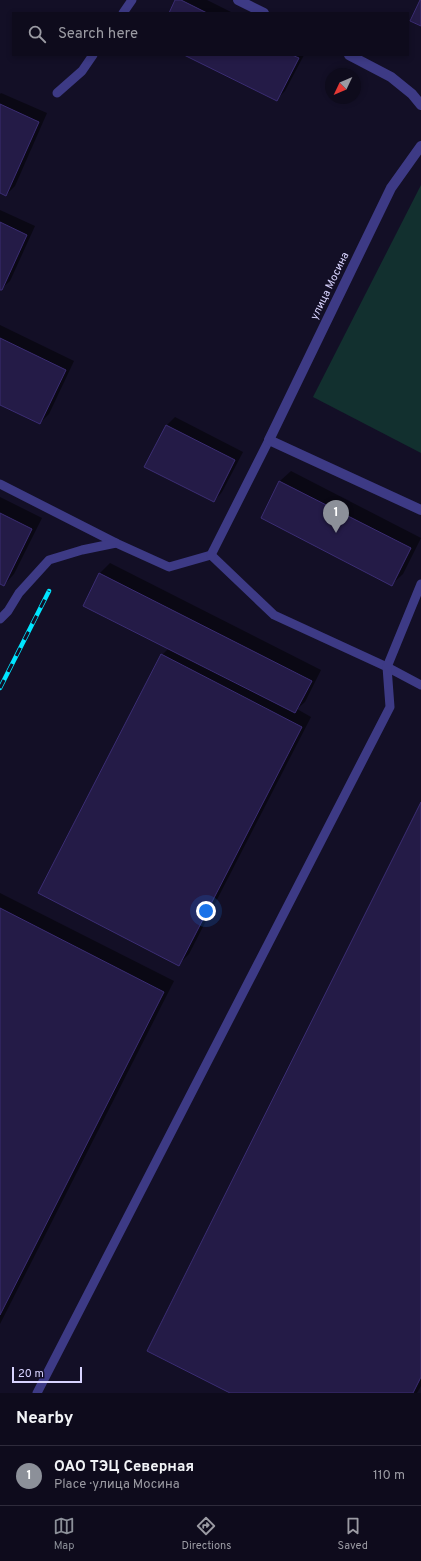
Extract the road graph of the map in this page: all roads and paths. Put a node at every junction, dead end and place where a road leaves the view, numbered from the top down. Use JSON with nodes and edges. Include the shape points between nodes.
{"nodes":[{"id":1,"x":132,"y":0,"type":"edge"},
{"id":2,"x":238,"y":0,"type":"edge"},
{"id":3,"x":124,"y":12,"type":"edge"},
{"id":4,"x":262,"y":12,"type":"edge"},
{"id":5,"x":92,"y":56,"type":"edge"},
{"id":6,"x":351,"y":56,"type":"edge"},
{"id":7,"x":57,"y":93,"type":"dead end"},
{"id":8,"x":421,"y":105,"type":"edge"},
{"id":9,"x":421,"y":146,"type":"edge"},
{"id":10,"x":269,"y":440,"type":"junction"},
{"id":11,"x":0,"y":484,"type":"edge"},
{"id":12,"x":421,"y":510,"type":"edge"},
{"id":13,"x":116,"y":543,"type":"junction"},
{"id":14,"x":211,"y":556,"type":"junction"},
{"id":15,"x":421,"y":584,"type":"edge"},
{"id":16,"x":0,"y":619,"type":"edge"},
{"id":17,"x":387,"y":667,"type":"junction"},
{"id":18,"x":421,"y":685,"type":"edge"},
{"id":19,"x":37,"y":1393,"type":"edge"}],
"edges":[{"from":1,"to":3,"type":"lane"},
{"from":2,"to":4,"type":"street"},
{"from":5,"to":7,"type":"lane","via":[[82,71]]},
{"from":6,"to":8,"type":"street","via":[[392,76]]},
{"from":9,"to":10,"type":"street","name":"улица Мосина","via":[[391,188]]},
{"from":10,"to":12,"type":"street"},
{"from":10,"to":14,"type":"lane"},
{"from":11,"to":13,"type":"lane"},
{"from":13,"to":14,"type":"lane","via":[[169,567]]},
{"from":13,"to":16,"type":"lane","via":[[49,560]]},
{"from":14,"to":17,"type":"lane","via":[[274,615]]},
{"from":15,"to":17,"type":"lane"},
{"from":17,"to":18,"type":"lane"},
{"from":17,"to":19,"type":"lane","via":[[390,707]]}]}
